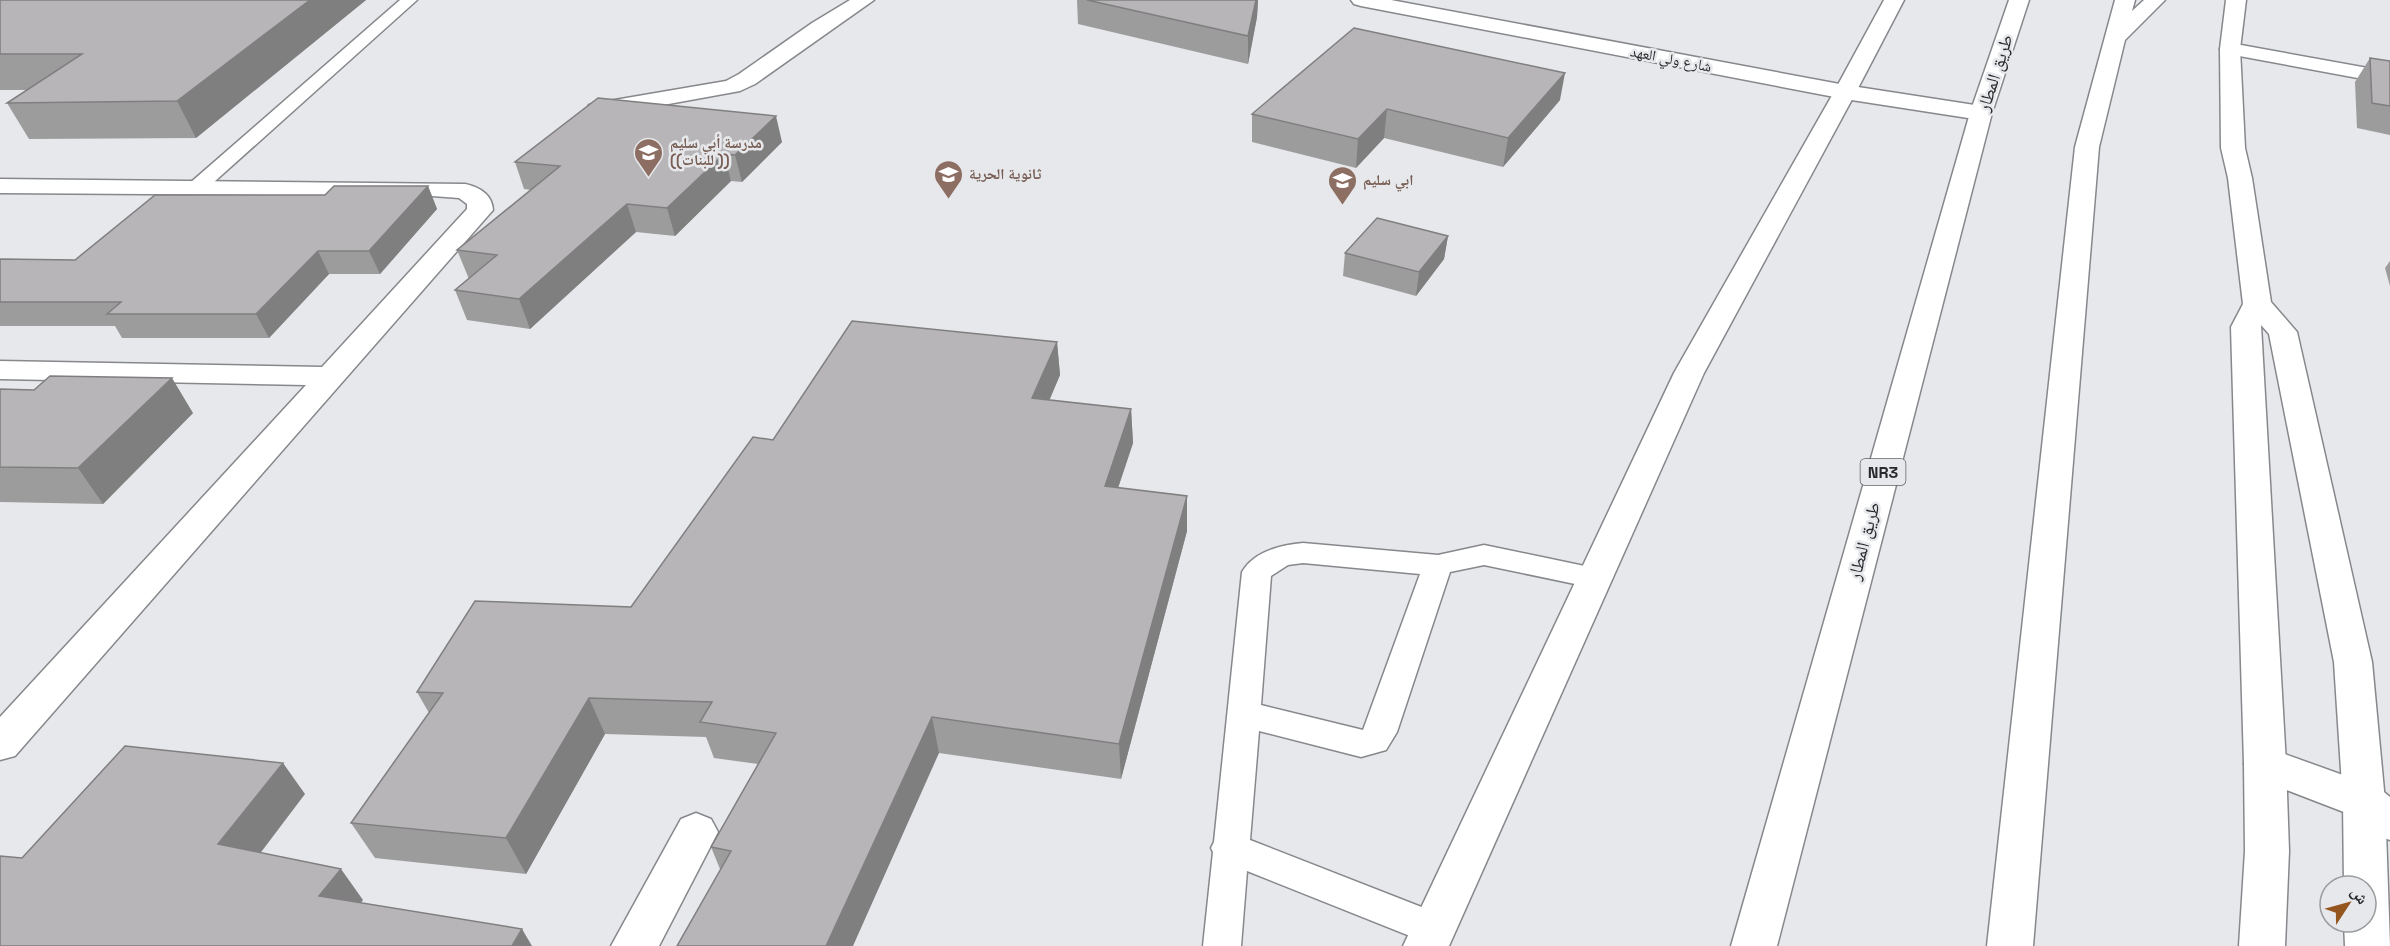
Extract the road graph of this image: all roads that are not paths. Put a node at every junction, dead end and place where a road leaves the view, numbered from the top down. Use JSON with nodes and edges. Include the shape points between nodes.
{"nodes":[{"id":1,"x":409,"y":0,"type":"edge"},
{"id":2,"x":864,"y":0,"type":"edge"},
{"id":3,"x":1361,"y":0,"type":"edge"},
{"id":4,"x":1894,"y":0,"type":"edge"},
{"id":5,"x":2019,"y":0,"type":"edge"},
{"id":6,"x":2125,"y":0,"type":"edge"},
{"id":7,"x":2155,"y":0,"type":"edge"},
{"id":8,"x":2236,"y":0,"type":"edge"},
{"id":9,"x":2115,"y":38,"type":"junction"},
{"id":10,"x":2230,"y":49,"type":"junction"},
{"id":11,"x":2390,"y":78,"type":"edge"},
{"id":12,"x":1845,"y":92,"type":"junction"},
{"id":13,"x":1981,"y":112,"type":"junction"},
{"id":14,"x":577,"y":119,"type":"edge"},
{"id":15,"x":0,"y":186,"type":"edge"},
{"id":16,"x":34,"y":186,"type":"junction"},
{"id":17,"x":197,"y":187,"type":"junction"},
{"id":18,"x":0,"y":211,"type":"edge"},
{"id":19,"x":2257,"y":304,"type":"junction"},
{"id":20,"x":0,"y":370,"type":"edge"},
{"id":21,"x":330,"y":376,"type":"junction"},
{"id":22,"x":1438,"y":565,"type":"junction"},
{"id":23,"x":1594,"y":578,"type":"junction"},
{"id":24,"x":1244,"y":714,"type":"junction"},
{"id":25,"x":0,"y":744,"type":"edge"},
{"id":26,"x":2265,"y":764,"type":"junction"},
{"id":27,"x":2377,"y":811,"type":"edge"},
{"id":28,"x":696,"y":832,"type":"dead end"},
{"id":29,"x":1229,"y":848,"type":"junction"},
{"id":30,"x":1430,"y":937,"type":"edge"},
{"id":31,"x":634,"y":946,"type":"edge"},
{"id":32,"x":1222,"y":946,"type":"edge"},
{"id":33,"x":1754,"y":946,"type":"edge"},
{"id":34,"x":2010,"y":946,"type":"edge"},
{"id":35,"x":2262,"y":946,"type":"edge"},
{"id":36,"x":2368,"y":946,"type":"edge"}],
"edges":[{"from":1,"to":17,"type":"lane"},
{"from":2,"to":14,"type":"main road","via":[[732,86],[598,110]]},
{"from":3,"to":12,"type":"main road","name":"شارع ولي العهد"},
{"from":4,"to":12,"type":"main road"},
{"from":5,"to":13,"type":"main road","name":"طريق المطار","number":"NR3"},
{"from":6,"to":9,"type":"main road"},
{"from":7,"to":9,"type":"main road"},
{"from":8,"to":10,"type":"main road"},
{"from":9,"to":34,"type":"main road","via":[[2087,147]]},
{"from":10,"to":11,"type":"main road"},
{"from":10,"to":19,"type":"main road","via":[[2233,148]]},
{"from":12,"to":13,"type":"main road","name":"شارع ولي العهد"},
{"from":12,"to":23,"type":"main road","via":[[1689,373]]},
{"from":13,"to":33,"type":"main road","name":"طريق المطار","number":"NR3"},
{"from":15,"to":16,"type":"main road"},
{"from":16,"to":17,"type":"main road"},
{"from":16,"to":18,"type":"main road"},
{"from":17,"to":21,"type":"main road","via":[[432,189],[465,191],[480,201],[480,210]]},
{"from":19,"to":26,"type":"main road","via":[[2245,327]]},
{"from":19,"to":27,"type":"main road","via":[[2283,332],[2353,662]]},
{"from":20,"to":21,"type":"main road"},
{"from":21,"to":25,"type":"main road"},
{"from":22,"to":23,"type":"lane","via":[[1484,555]]},
{"from":22,"to":24,"type":"lane","via":[[1374,741],[1361,744]]},
{"from":22,"to":24,"type":"lane","via":[[1303,553],[1285,554],[1267,562],[1257,572]]},
{"from":23,"to":30,"type":"main road"},
{"from":24,"to":29,"type":"lane"},
{"from":26,"to":27,"type":"main road"},
{"from":26,"to":35,"type":"main road","via":[[2267,851]]},
{"from":27,"to":36,"type":"main road"},
{"from":28,"to":31,"type":"main road"},
{"from":29,"to":30,"type":"lane"},
{"from":29,"to":32,"type":"lane"}]}
